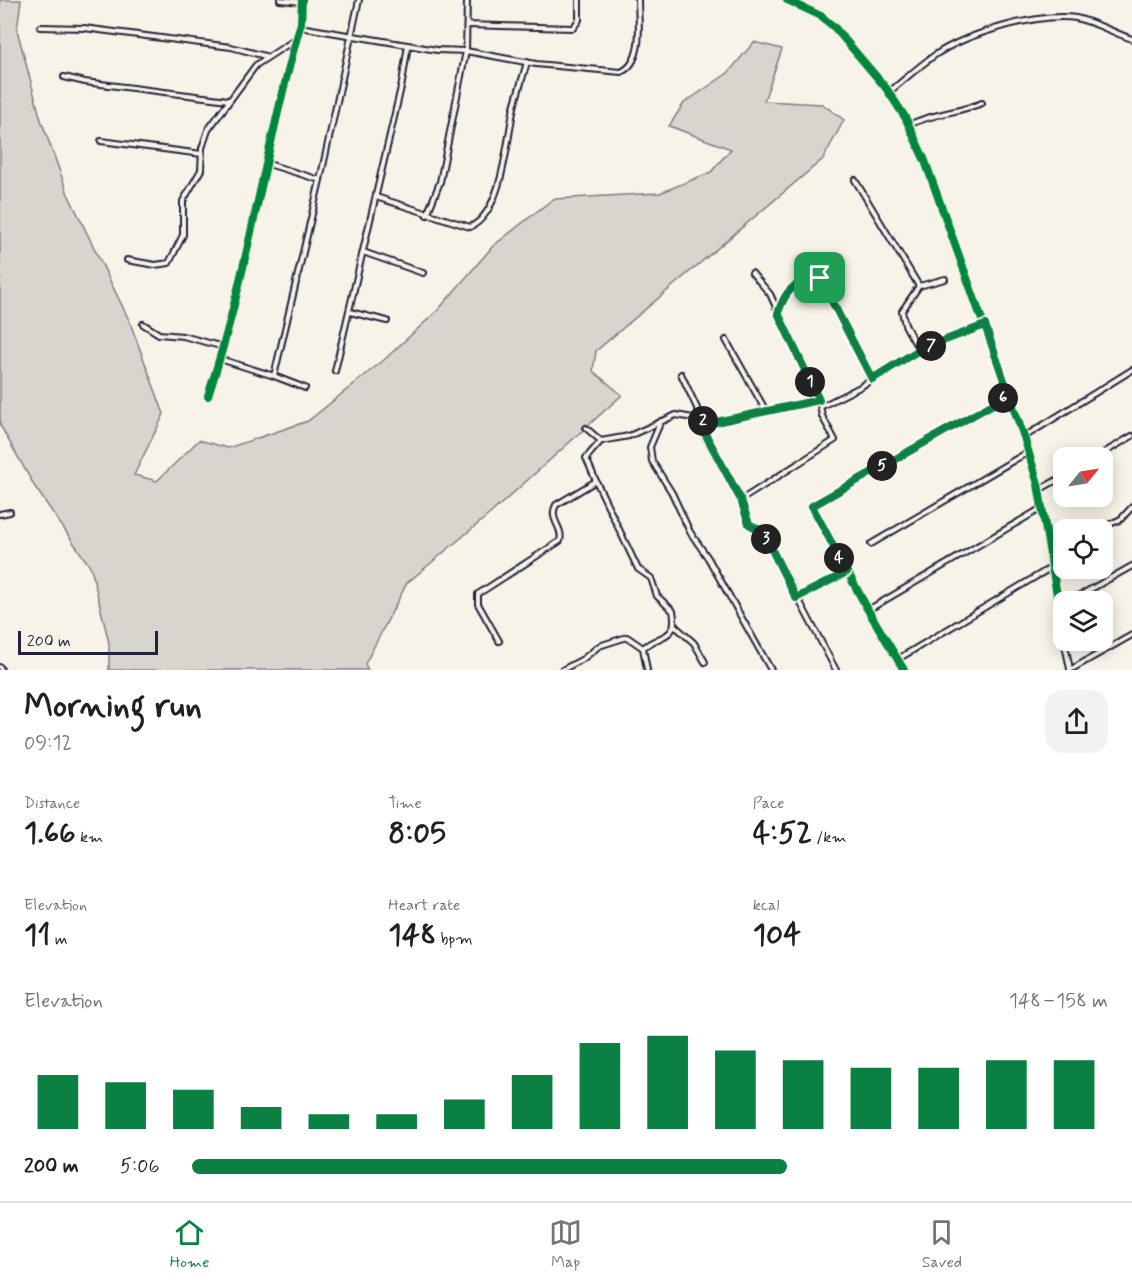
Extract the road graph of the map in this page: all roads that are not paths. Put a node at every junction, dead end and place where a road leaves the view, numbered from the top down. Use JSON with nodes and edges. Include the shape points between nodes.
{"nodes":[{"id":1,"x":279,"y":0,"type":"edge"},
{"id":2,"x":359,"y":0,"type":"edge"},
{"id":3,"x":467,"y":0,"type":"edge"},
{"id":4,"x":579,"y":0,"type":"edge"},
{"id":5,"x":638,"y":0,"type":"edge"},
{"id":6,"x":787,"y":0,"type":"edge"},
{"id":7,"x":302,"y":1,"type":"edge"},
{"id":8,"x":467,"y":25,"type":"junction"},
{"id":9,"x":40,"y":27,"type":"dead end"},
{"id":10,"x":300,"y":27,"type":"junction"},
{"id":11,"x":296,"y":38,"type":"junction"},
{"id":12,"x":351,"y":38,"type":"junction"},
{"id":13,"x":1132,"y":39,"type":"edge"},
{"id":14,"x":408,"y":45,"type":"junction"},
{"id":15,"x":466,"y":51,"type":"junction"},
{"id":16,"x":266,"y":56,"type":"junction"},
{"id":17,"x":527,"y":62,"type":"junction"},
{"id":18,"x":64,"y":77,"type":"dead end"},
{"id":19,"x":889,"y":92,"type":"junction"},
{"id":20,"x":228,"y":100,"type":"junction"},
{"id":21,"x":982,"y":103,"type":"dead end"},
{"id":22,"x":909,"y":125,"type":"junction"},
{"id":23,"x":101,"y":141,"type":"dead end"},
{"id":24,"x":202,"y":154,"type":"junction"},
{"id":25,"x":265,"y":164,"type":"junction"},
{"id":26,"x":320,"y":180,"type":"junction"},
{"id":27,"x":855,"y":180,"type":"dead end"},
{"id":28,"x":376,"y":197,"type":"junction"},
{"id":29,"x":427,"y":215,"type":"junction"},
{"id":30,"x":363,"y":252,"type":"junction"},
{"id":31,"x":840,"y":257,"type":"dead end"},
{"id":32,"x":127,"y":260,"type":"dead end"},
{"id":33,"x":423,"y":273,"type":"dead end"},
{"id":34,"x":752,"y":273,"type":"dead end"},
{"id":35,"x":820,"y":278,"type":"junction"},
{"id":36,"x":945,"y":279,"type":"dead end"},
{"id":37,"x":919,"y":286,"type":"junction"},
{"id":38,"x":350,"y":312,"type":"junction"},
{"id":39,"x":778,"y":313,"type":"junction"},
{"id":40,"x":387,"y":321,"type":"dead end"},
{"id":41,"x":143,"y":324,"type":"dead end"},
{"id":42,"x":985,"y":325,"type":"junction"},
{"id":43,"x":726,"y":340,"type":"dead end"},
{"id":44,"x":224,"y":347,"type":"junction"},
{"id":45,"x":919,"y":350,"type":"junction"},
{"id":46,"x":220,"y":359,"type":"junction"},
{"id":47,"x":335,"y":370,"type":"dead end"},
{"id":48,"x":1132,"y":370,"type":"edge"},
{"id":49,"x":681,"y":374,"type":"dead end"},
{"id":50,"x":274,"y":376,"type":"junction"},
{"id":51,"x":872,"y":379,"type":"junction"},
{"id":52,"x":305,"y":388,"type":"dead end"},
{"id":53,"x":1009,"y":395,"type":"junction"},
{"id":54,"x":208,"y":396,"type":"dead end"},
{"id":55,"x":819,"y":400,"type":"junction"},
{"id":56,"x":822,"y":406,"type":"junction"},
{"id":57,"x":766,"y":411,"type":"junction"},
{"id":58,"x":661,"y":421,"type":"junction"},
{"id":59,"x":703,"y":421,"type":"junction"},
{"id":60,"x":586,"y":428,"type":"dead end"},
{"id":61,"x":1132,"y":436,"type":"edge"},
{"id":62,"x":1024,"y":437,"type":"junction"},
{"id":63,"x":601,"y":441,"type":"junction"},
{"id":64,"x":1113,"y":447,"type":"edge"},
{"id":65,"x":1028,"y":452,"type":"junction"},
{"id":66,"x":596,"y":481,"type":"junction"},
{"id":67,"x":1053,"y":482,"type":"edge"},
{"id":68,"x":1039,"y":490,"type":"junction"},
{"id":69,"x":741,"y":500,"type":"junction"},
{"id":70,"x":1132,"y":507,"type":"edge"},
{"id":71,"x":1042,"y":508,"type":"junction"},
{"id":72,"x":10,"y":512,"type":"dead end"},
{"id":73,"x":0,"y":514,"type":"edge"},
{"id":74,"x":1113,"y":523,"type":"edge"},
{"id":75,"x":871,"y":544,"type":"dead end"},
{"id":76,"x":1053,"y":548,"type":"edge"},
{"id":77,"x":1049,"y":550,"type":"junction"},
{"id":78,"x":1132,"y":566,"type":"edge"},
{"id":79,"x":1052,"y":567,"type":"junction"},
{"id":80,"x":847,"y":572,"type":"junction"},
{"id":81,"x":1056,"y":591,"type":"edge"},
{"id":82,"x":1088,"y":591,"type":"edge"},
{"id":83,"x":796,"y":598,"type":"junction"},
{"id":84,"x":868,"y":610,"type":"junction"},
{"id":85,"x":674,"y":625,"type":"junction"},
{"id":86,"x":1132,"y":635,"type":"edge"},
{"id":87,"x":499,"y":640,"type":"dead end"},
{"id":88,"x":643,"y":648,"type":"junction"},
{"id":89,"x":1066,"y":651,"type":"edge"},
{"id":90,"x":898,"y":660,"type":"junction"},
{"id":91,"x":705,"y":662,"type":"dead end"},
{"id":92,"x":562,"y":670,"type":"edge"},
{"id":93,"x":646,"y":670,"type":"edge"},
{"id":94,"x":771,"y":670,"type":"edge"},
{"id":95,"x":836,"y":670,"type":"edge"},
{"id":96,"x":904,"y":670,"type":"edge"},
{"id":97,"x":1070,"y":670,"type":"edge"}],
"edges":[{"from":1,"to":7,"type":"street"},
{"from":2,"to":12,"type":"street"},
{"from":3,"to":8,"type":"street"},
{"from":4,"to":8,"type":"street","via":[[579,20],[573,28]]},
{"from":5,"to":17,"type":"street","via":[[637,47],[625,71]]},
{"from":6,"to":19,"type":"street","via":[[821,16],[835,28]]},
{"from":7,"to":10,"type":"street"},
{"from":8,"to":15,"type":"street"},
{"from":9,"to":16,"type":"street","via":[[84,27],[231,47]]},
{"from":10,"to":11,"type":"street"},
{"from":10,"to":12,"type":"street"},
{"from":11,"to":16,"type":"street"},
{"from":11,"to":25,"type":"street"},
{"from":12,"to":14,"type":"street"},
{"from":12,"to":26,"type":"street"},
{"from":13,"to":19,"type":"street","via":[[1075,18],[1032,21],[996,29],[946,49]]},
{"from":14,"to":15,"type":"street"},
{"from":14,"to":28,"type":"street"},
{"from":15,"to":17,"type":"street"},
{"from":15,"to":29,"type":"street","via":[[440,182]]},
{"from":16,"to":20,"type":"street"},
{"from":17,"to":29,"type":"street","via":[[497,191],[480,220],[470,227]]},
{"from":18,"to":20,"type":"street"},
{"from":19,"to":22,"type":"street"},
{"from":20,"to":24,"type":"street","via":[[208,130]]},
{"from":21,"to":22,"type":"street"},
{"from":22,"to":42,"type":"street"},
{"from":23,"to":24,"type":"street"},
{"from":24,"to":32,"type":"street","via":[[201,170],[183,201],[183,236],[169,263]]},
{"from":25,"to":26,"type":"street"},
{"from":25,"to":44,"type":"street"},
{"from":26,"to":50,"type":"street"},
{"from":27,"to":37,"type":"street"},
{"from":28,"to":29,"type":"street"},
{"from":28,"to":30,"type":"street"},
{"from":30,"to":33,"type":"street"},
{"from":30,"to":38,"type":"street"},
{"from":31,"to":35,"type":"street","via":[[839,265]]},
{"from":34,"to":39,"type":"street","via":[[770,294]]},
{"from":35,"to":39,"type":"street","via":[[806,279],[784,294]]},
{"from":35,"to":51,"type":"street"},
{"from":36,"to":37,"type":"street"},
{"from":37,"to":45,"type":"street","via":[[902,310],[905,325]]},
{"from":38,"to":40,"type":"street"},
{"from":38,"to":47,"type":"street"},
{"from":39,"to":55,"type":"street"},
{"from":41,"to":44,"type":"street","via":[[159,334],[190,337]]},
{"from":42,"to":45,"type":"street"},
{"from":42,"to":53,"type":"street"},
{"from":43,"to":57,"type":"street"},
{"from":44,"to":46,"type":"street"},
{"from":45,"to":51,"type":"street"},
{"from":46,"to":50,"type":"street"},
{"from":46,"to":54,"type":"street"},
{"from":48,"to":62,"type":"street"},
{"from":49,"to":59,"type":"street"},
{"from":50,"to":52,"type":"street"},
{"from":51,"to":56,"type":"street"},
{"from":53,"to":62,"type":"street"},
{"from":53,"to":80,"type":"street","via":[[812,506]]},
{"from":55,"to":56,"type":"street"},
{"from":55,"to":57,"type":"street"},
{"from":56,"to":69,"type":"street","via":[[822,416],[834,442]]},
{"from":57,"to":59,"type":"street","via":[[716,422]]},
{"from":58,"to":59,"type":"street","via":[[682,415]]},
{"from":58,"to":63,"type":"street","via":[[629,436]]},
{"from":58,"to":94,"type":"street","via":[[650,447],[652,461]]},
{"from":59,"to":69,"type":"street","via":[[701,429]]},
{"from":60,"to":63,"type":"street"},
{"from":61,"to":64,"type":"street"},
{"from":62,"to":65,"type":"street"},
{"from":63,"to":66,"type":"street","via":[[586,458]]},
{"from":65,"to":68,"type":"street"},
{"from":65,"to":75,"type":"street"},
{"from":66,"to":85,"type":"street","via":[[638,568],[651,578],[657,596],[673,610]]},
{"from":66,"to":87,"type":"street","via":[[556,505],[552,514],[561,534],[558,544],[478,594],[478,604]]},
{"from":67,"to":68,"type":"street"},
{"from":68,"to":71,"type":"street"},
{"from":69,"to":83,"type":"street","via":[[749,524],[763,532]]},
{"from":70,"to":74,"type":"street"},
{"from":71,"to":77,"type":"street"},
{"from":71,"to":84,"type":"street"},
{"from":72,"to":73,"type":"street"},
{"from":76,"to":77,"type":"street"},
{"from":77,"to":79,"type":"street"},
{"from":78,"to":82,"type":"street"},
{"from":79,"to":81,"type":"street"},
{"from":79,"to":90,"type":"street"},
{"from":80,"to":83,"type":"street"},
{"from":80,"to":84,"type":"street"},
{"from":83,"to":95,"type":"street"},
{"from":84,"to":90,"type":"street"},
{"from":85,"to":88,"type":"street","via":[[669,634]]},
{"from":85,"to":91,"type":"street","via":[[694,643]]},
{"from":86,"to":97,"type":"street"},
{"from":88,"to":92,"type":"street","via":[[627,637],[612,640]]},
{"from":88,"to":93,"type":"street"},
{"from":89,"to":97,"type":"street"},
{"from":90,"to":96,"type":"street"}]}
